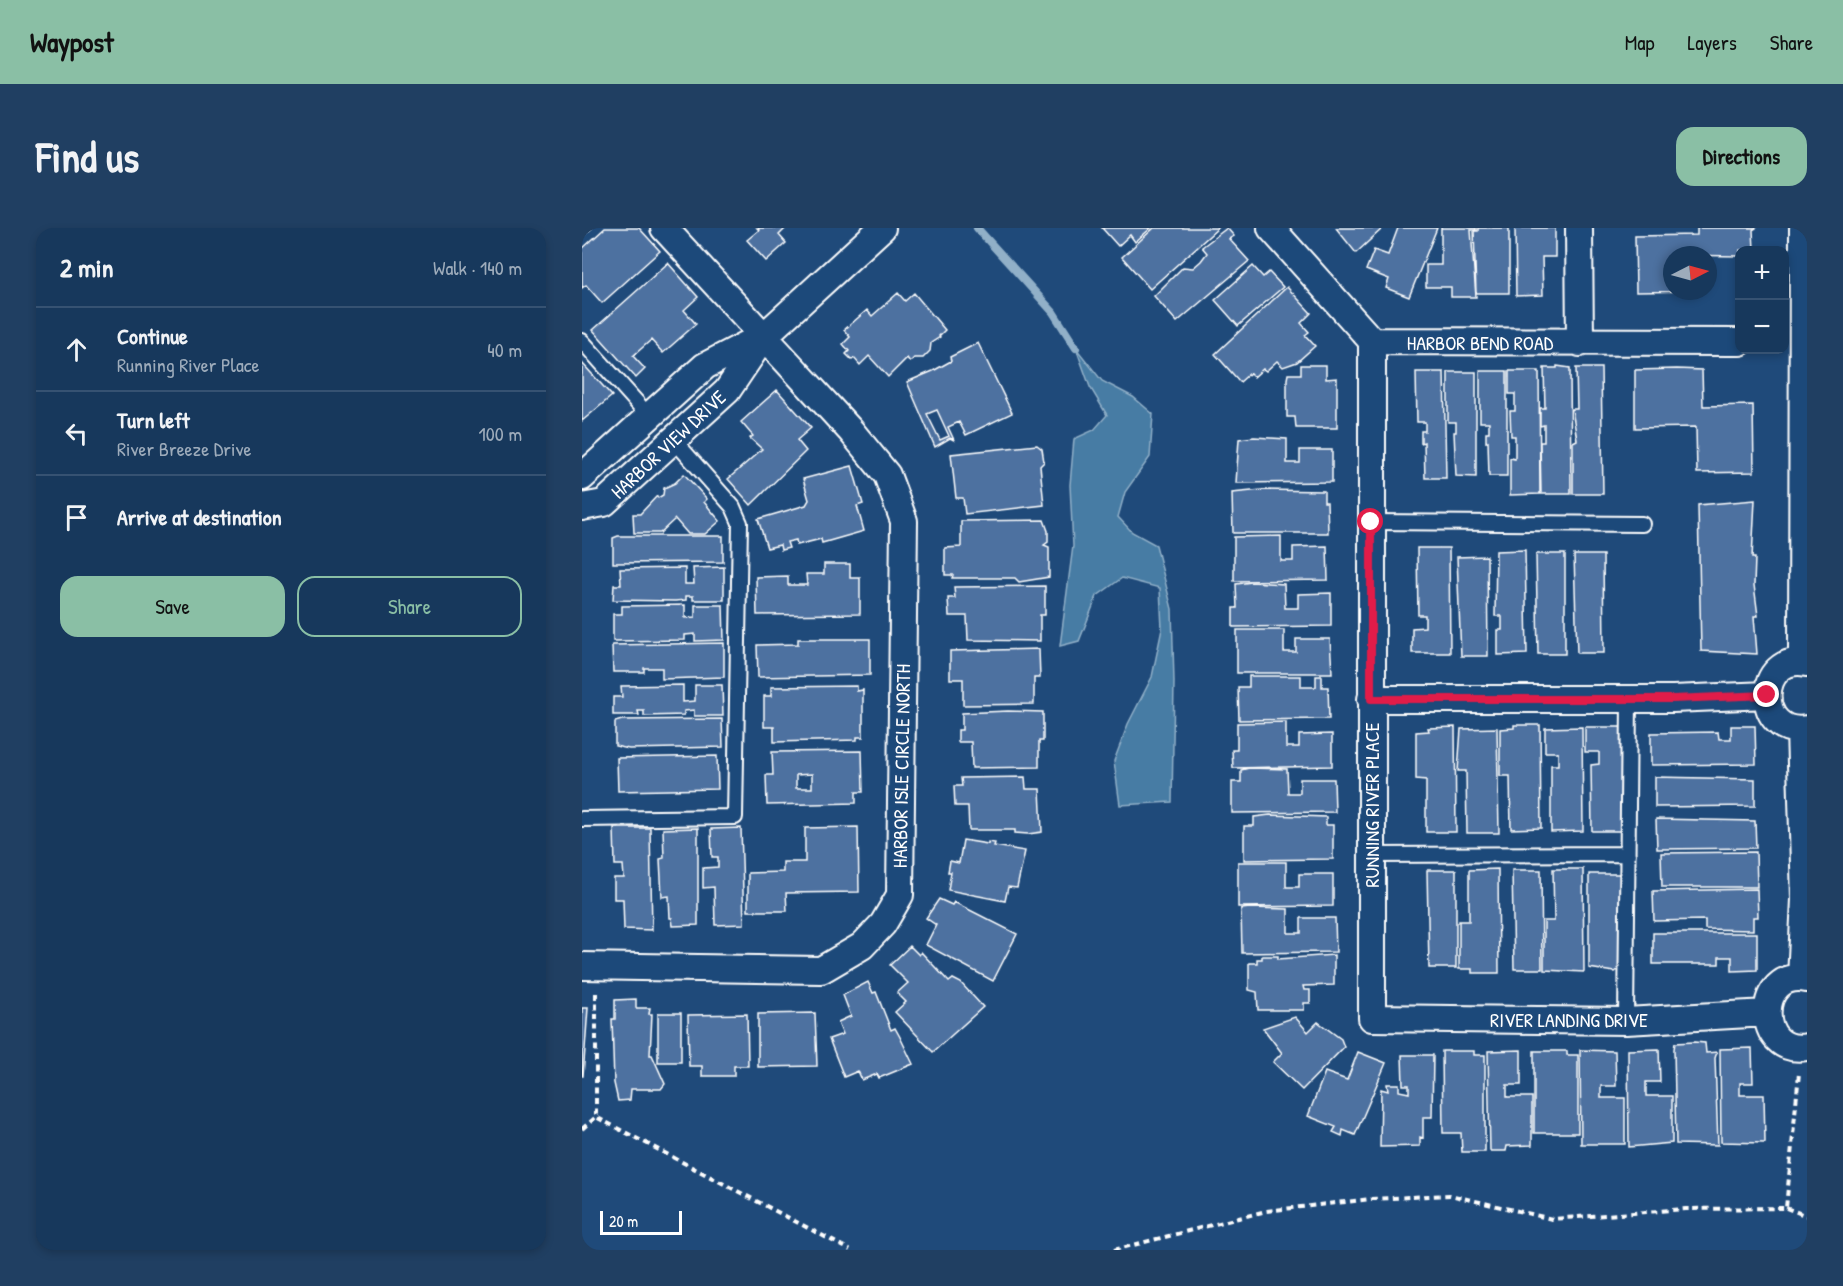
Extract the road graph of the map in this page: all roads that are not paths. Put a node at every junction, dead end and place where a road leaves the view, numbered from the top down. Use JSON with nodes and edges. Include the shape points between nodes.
{"nodes":[{"id":1,"x":664,"y":228,"type":"edge"},
{"id":2,"x":882,"y":228,"type":"edge"},
{"id":3,"x":1271,"y":228,"type":"edge"},
{"id":4,"x":1579,"y":228,"type":"edge"},
{"id":5,"x":1803,"y":228,"type":"edge"},
{"id":6,"x":764,"y":336,"type":"junction"},
{"id":7,"x":582,"y":341,"type":"edge"},
{"id":8,"x":1372,"y":341,"type":"junction"},
{"id":9,"x":1735,"y":342,"type":"edge"},
{"id":10,"x":1795,"y":342,"type":"edge"},
{"id":11,"x":1580,"y":343,"type":"junction"},
{"id":12,"x":648,"y":416,"type":"junction"},
{"id":13,"x":673,"y":440,"type":"junction"},
{"id":14,"x":582,"y":477,"type":"edge"},
{"id":15,"x":582,"y":507,"type":"edge"},
{"id":16,"x":1371,"y":522,"type":"junction"},
{"id":17,"x":1642,"y":524,"type":"dead end"},
{"id":18,"x":1804,"y":662,"type":"edge"},
{"id":19,"x":1767,"y":695,"type":"junction"},
{"id":20,"x":1371,"y":699,"type":"junction"},
{"id":21,"x":1629,"y":699,"type":"junction"},
{"id":22,"x":1804,"y":730,"type":"edge"},
{"id":23,"x":582,"y":819,"type":"edge"},
{"id":24,"x":1628,"y":854,"type":"junction"},
{"id":25,"x":1371,"y":855,"type":"junction"},
{"id":26,"x":589,"y":966,"type":"edge"},
{"id":27,"x":1804,"y":979,"type":"edge"},
{"id":28,"x":1767,"y":1013,"type":"junction"},
{"id":29,"x":1372,"y":1018,"type":"joint"},
{"id":30,"x":1626,"y":1021,"type":"junction"},
{"id":31,"x":1804,"y":1048,"type":"edge"}],
"edges":[{"from":1,"to":6,"type":"street","name":"HARBOR ISLE CIRCLE NORTH"},
{"from":2,"to":6,"type":"street","name":"HARBOR VIEW DRIVE"},
{"from":3,"to":8,"type":"street"},
{"from":4,"to":11,"type":"street"},
{"from":5,"to":10,"type":"street"},
{"from":6,"to":12,"type":"street","name":"HARBOR VIEW DRIVE","via":[[705,366]]},
{"from":6,"to":13,"type":"street","name":"HARBOR VIEW DRIVE","via":[[727,392]]},
{"from":6,"to":26,"type":"street","name":"HARBOR ISLE CIRCLE NORTH","via":[[887,475],[904,521],[900,895],[883,924],[862,946],[821,970]]},
{"from":7,"to":12,"type":"lane"},
{"from":8,"to":11,"type":"street","name":"HARBOR BEND ROAD"},
{"from":8,"to":16,"type":"street","name":"RUNNING RIVER PLACE"},
{"from":9,"to":11,"type":"street","name":"HARBOR BEND ROAD"},
{"from":10,"to":18,"type":"street"},
{"from":12,"to":14,"type":"street","name":"HARBOR VIEW DRIVE"},
{"from":13,"to":15,"type":"street","name":"HARBOR VIEW DRIVE","via":[[604,503]]},
{"from":13,"to":23,"type":"lane","via":[[733,507],[740,523],[735,817]]},
{"from":16,"to":17,"type":"lane"},
{"from":16,"to":20,"type":"street","name":"RUNNING RIVER PLACE"},
{"from":18,"to":19,"type":"street","via":[[1788,664],[1777,671],[1769,682]]},
{"from":19,"to":21,"type":"street"},
{"from":19,"to":22,"type":"street","via":[[1776,720],[1787,728]]},
{"from":20,"to":21,"type":"street"},
{"from":20,"to":25,"type":"street","name":"RUNNING RIVER PLACE"},
{"from":21,"to":24,"type":"lane"},
{"from":22,"to":27,"type":"street"},
{"from":24,"to":25,"type":"lane"},
{"from":24,"to":30,"type":"lane"},
{"from":25,"to":29,"type":"street","name":"RUNNING RIVER PLACE"},
{"from":27,"to":28,"type":"street","via":[[1776,988]]},
{"from":28,"to":30,"type":"street","name":"RIVER LANDING DRIVE"},
{"from":28,"to":31,"type":"street","via":[[1769,1027],[1777,1038],[1788,1046]]},
{"from":29,"to":30,"type":"street","name":"RIVER LANDING DRIVE"}]}
